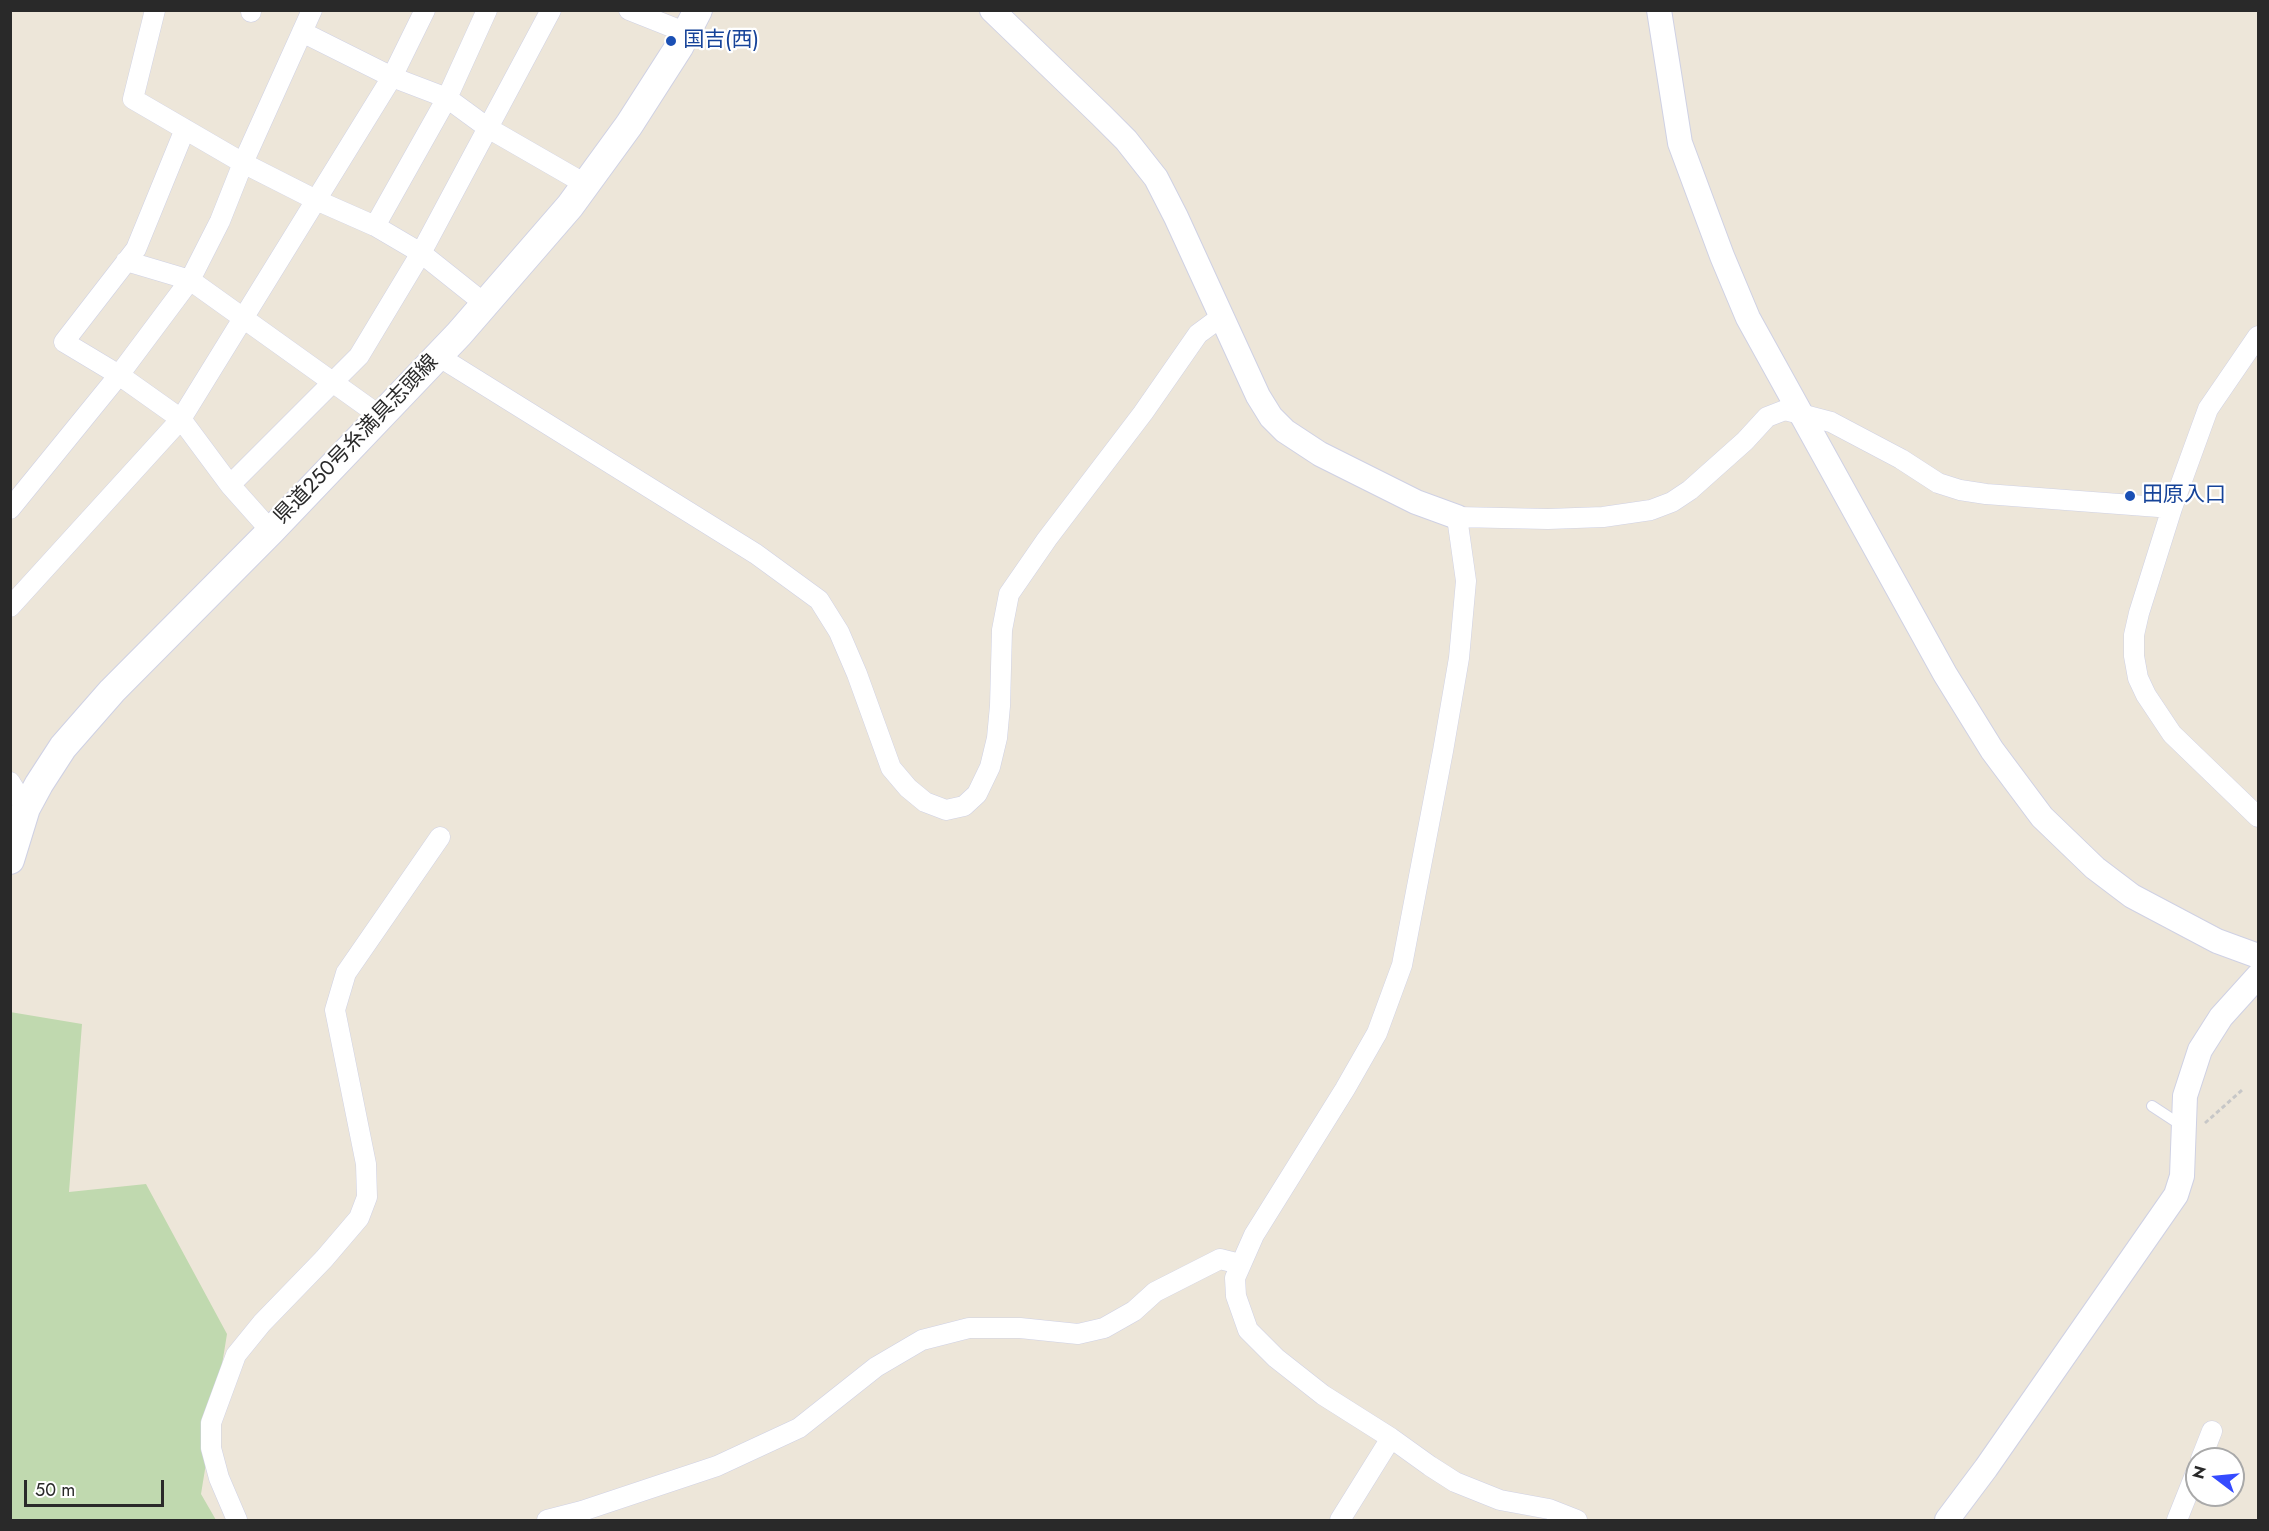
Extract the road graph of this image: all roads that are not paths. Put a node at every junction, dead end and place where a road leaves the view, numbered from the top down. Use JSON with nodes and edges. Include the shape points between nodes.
{"nodes":[{"id":1,"x":155,"y":10,"type":"edge"},
{"id":2,"x":312,"y":10,"type":"edge"},
{"id":3,"x":425,"y":10,"type":"edge"},
{"id":4,"x":487,"y":10,"type":"edge"},
{"id":5,"x":551,"y":10,"type":"edge"},
{"id":6,"x":629,"y":10,"type":"edge"},
{"id":7,"x":992,"y":10,"type":"edge"},
{"id":8,"x":1659,"y":10,"type":"edge"},
{"id":9,"x":693,"y":22,"type":"edge"},
{"id":10,"x":302,"y":32,"type":"junction"},
{"id":11,"x":392,"y":77,"type":"junction"},
{"id":12,"x":447,"y":98,"type":"junction"},
{"id":13,"x":488,"y":128,"type":"junction"},
{"id":14,"x":185,"y":129,"type":"junction"},
{"id":15,"x":243,"y":163,"type":"junction"},
{"id":16,"x":587,"y":185,"type":"junction"},
{"id":17,"x":316,"y":200,"type":"junction"},
{"id":18,"x":375,"y":226,"type":"junction"},
{"id":19,"x":421,"y":253,"type":"junction"},
{"id":20,"x":126,"y":261,"type":"junction"},
{"id":21,"x":190,"y":280,"type":"junction"},
{"id":22,"x":485,"y":304,"type":"junction"},
{"id":23,"x":1221,"y":317,"type":"junction"},
{"id":24,"x":243,"y":318,"type":"junction"},
{"id":25,"x":2256,"y":342,"type":"edge"},
{"id":26,"x":438,"y":356,"type":"junction"},
{"id":27,"x":119,"y":375,"type":"junction"},
{"id":28,"x":334,"y":382,"type":"junction"},
{"id":29,"x":1800,"y":412,"type":"junction"},
{"id":30,"x":380,"y":416,"type":"junction"},
{"id":31,"x":181,"y":419,"type":"junction"},
{"id":32,"x":230,"y":485,"type":"junction"},
{"id":33,"x":2172,"y":508,"type":"junction"},
{"id":34,"x":10,"y":509,"type":"edge"},
{"id":35,"x":1457,"y":517,"type":"junction"},
{"id":36,"x":271,"y":531,"type":"junction"},
{"id":37,"x":10,"y":606,"type":"edge"},
{"id":38,"x":10,"y":782,"type":"edge"},
{"id":39,"x":26,"y":808,"type":"junction"},
{"id":40,"x":2259,"y":816,"type":"edge"},
{"id":41,"x":440,"y":837,"type":"dead end"},
{"id":42,"x":10,"y":860,"type":"edge"},
{"id":43,"x":2259,"y":956,"type":"edge"},
{"id":44,"x":2259,"y":976,"type":"edge"},
{"id":45,"x":2152,"y":1106,"type":"dead end"},
{"id":46,"x":2194,"y":1125,"type":"junction"},
{"id":47,"x":1240,"y":1264,"type":"junction"},
{"id":48,"x":2212,"y":1431,"type":"dead end"},
{"id":49,"x":1391,"y":1438,"type":"junction"},
{"id":50,"x":2206,"y":1447,"type":"edge"},
{"id":51,"x":2185,"y":1501,"type":"edge"},
{"id":52,"x":237,"y":1521,"type":"edge"},
{"id":53,"x":547,"y":1521,"type":"edge"},
{"id":54,"x":1340,"y":1521,"type":"edge"},
{"id":55,"x":1577,"y":1521,"type":"edge"},
{"id":56,"x":1947,"y":1521,"type":"edge"},
{"id":57,"x":2177,"y":1521,"type":"edge"}],
"edges":[{"from":1,"to":14,"type":"street","via":[[133,99]]},
{"from":2,"to":10,"type":"street"},
{"from":3,"to":11,"type":"street"},
{"from":4,"to":12,"type":"street"},
{"from":5,"to":13,"type":"street"},
{"from":6,"to":9,"type":"street"},
{"from":7,"to":23,"type":"street","via":[[1101,115],[1156,178]]},
{"from":8,"to":29,"type":"street","via":[[1680,143],[1748,318]]},
{"from":9,"to":16,"type":"main road","name":"県道250号糸満具志頭線","via":[[629,126]]},
{"from":10,"to":11,"type":"street"},
{"from":10,"to":15,"type":"street"},
{"from":11,"to":12,"type":"street"},
{"from":11,"to":17,"type":"street"},
{"from":12,"to":13,"type":"street"},
{"from":12,"to":18,"type":"street"},
{"from":13,"to":16,"type":"street"},
{"from":13,"to":19,"type":"street"},
{"from":14,"to":15,"type":"street"},
{"from":14,"to":20,"type":"street","via":[[136,249]]},
{"from":15,"to":17,"type":"street"},
{"from":15,"to":21,"type":"street"},
{"from":16,"to":22,"type":"main road","name":"県道250号糸満具志頭線"},
{"from":17,"to":18,"type":"street"},
{"from":17,"to":24,"type":"street"},
{"from":18,"to":19,"type":"street"},
{"from":19,"to":22,"type":"street"},
{"from":19,"to":28,"type":"street","via":[[359,356]]},
{"from":20,"to":21,"type":"street"},
{"from":20,"to":27,"type":"street","via":[[64,342]]},
{"from":21,"to":24,"type":"street"},
{"from":21,"to":27,"type":"street"},
{"from":22,"to":26,"type":"main road","name":"県道250号糸満具志頭線"},
{"from":23,"to":26,"type":"street","via":[[1198,334],[1009,594],[1002,630],[997,738],[990,768],[977,794],[964,806],[946,810],[925,802],[891,768],[857,674],[819,600],[756,554]]},
{"from":23,"to":35,"type":"street","via":[[1258,396],[1285,430],[1320,454],[1416,502]]},
{"from":24,"to":28,"type":"street"},
{"from":24,"to":31,"type":"street"},
{"from":25,"to":33,"type":"street","via":[[2208,409]]},
{"from":26,"to":30,"type":"main road","name":"県道250号糸満具志頭線"},
{"from":27,"to":31,"type":"street"},
{"from":27,"to":34,"type":"street"},
{"from":28,"to":30,"type":"street"},
{"from":28,"to":32,"type":"street"},
{"from":29,"to":33,"type":"street","via":[[1831,422],[1938,483],[1960,490]]},
{"from":29,"to":35,"type":"street","via":[[1785,410],[1767,417],[1690,490],[1651,510],[1604,517]]},
{"from":29,"to":43,"type":"street","via":[[1946,674],[1992,750],[2042,818],[2132,896],[2217,941]]},
{"from":30,"to":36,"type":"main road","name":"県道250号糸満具志頭線"},
{"from":31,"to":32,"type":"street"},
{"from":31,"to":37,"type":"street"},
{"from":32,"to":36,"type":"street"},
{"from":33,"to":40,"type":"street","via":[[2134,635],[2138,678],[2172,734]]},
{"from":35,"to":47,"type":"street","via":[[1466,581],[1459,658],[1402,965],[1377,1033]]},
{"from":36,"to":39,"type":"main road","name":"県道250号糸満具志頭線","via":[[96,708],[63,747]]},
{"from":38,"to":39,"type":"street"},
{"from":39,"to":42,"type":"main road","name":"県道250号糸満具志頭線"},
{"from":41,"to":52,"type":"street","via":[[346,973],[335,1010],[366,1164],[367,1197],[359,1218],[236,1355],[212,1423],[211,1448]]},
{"from":44,"to":46,"type":"street","via":[[2221,1017],[2200,1050],[2185,1096]]},
{"from":45,"to":46,"type":"lane"},
{"from":46,"to":56,"type":"street","via":[[2176,1195]]},
{"from":47,"to":49,"type":"street","via":[[1235,1278],[1236,1296],[1248,1330],[1259,1343],[1323,1395]]},
{"from":47,"to":53,"type":"street","via":[[1220,1258],[1155,1292],[1134,1311],[1104,1328],[1078,1334],[969,1328],[922,1340],[876,1366],[799,1428],[717,1466]]},
{"from":48,"to":50,"type":"street"},
{"from":49,"to":54,"type":"street"},
{"from":49,"to":55,"type":"street","via":[[1466,1486],[1500,1500],[1549,1509]]},
{"from":51,"to":57,"type":"street"}]}
